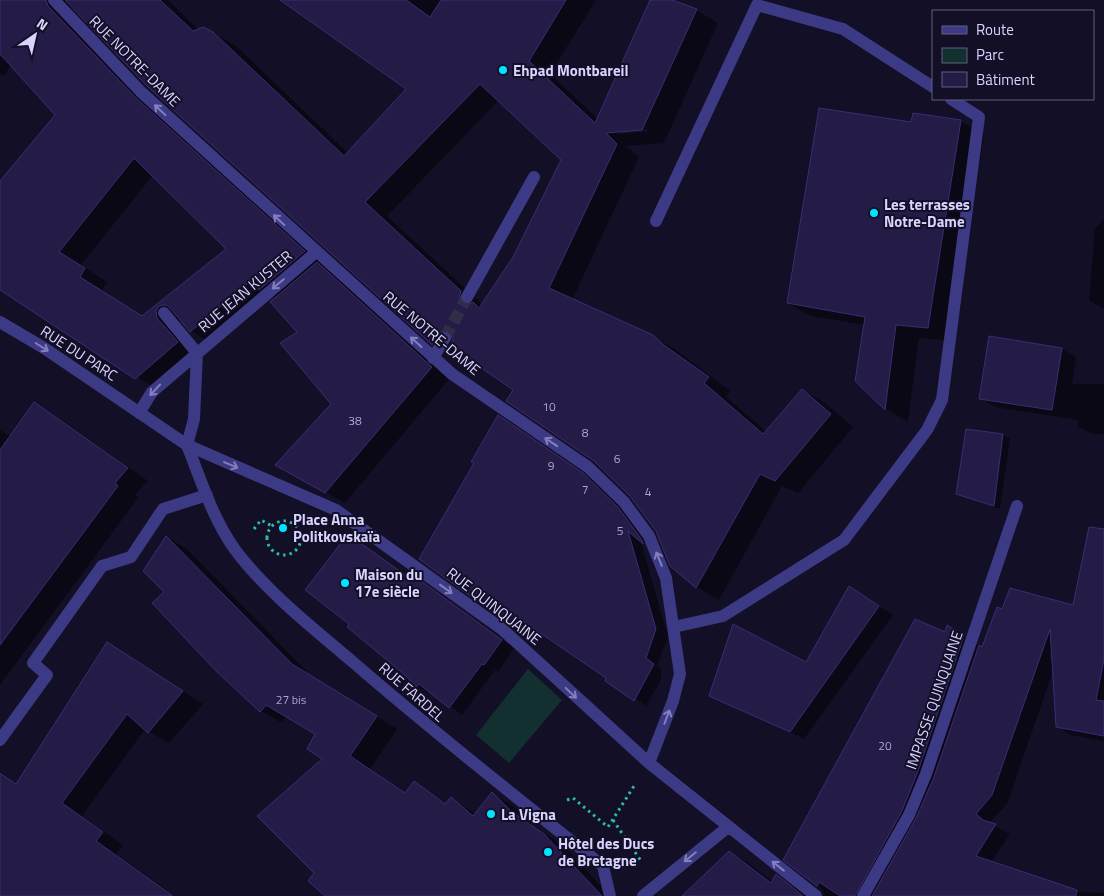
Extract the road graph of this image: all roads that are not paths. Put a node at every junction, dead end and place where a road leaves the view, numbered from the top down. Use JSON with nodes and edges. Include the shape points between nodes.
{"nodes":[{"id":1,"x":54,"y":0,"type":"edge"},
{"id":2,"x":932,"y":86,"type":"edge"},
{"id":3,"x":953,"y":100,"type":"edge"},
{"id":4,"x":534,"y":177,"type":"dead end"},
{"id":5,"x":656,"y":221,"type":"dead end"},
{"id":6,"x":315,"y":253,"type":"junction"},
{"id":7,"x":467,"y":297,"type":"tunnel mouth"},
{"id":8,"x":164,"y":313,"type":"dead end"},
{"id":9,"x":0,"y":322,"type":"edge"},
{"id":10,"x":444,"y":338,"type":"tunnel mouth"},
{"id":11,"x":197,"y":354,"type":"junction"},
{"id":12,"x":433,"y":358,"type":"junction"},
{"id":13,"x":139,"y":413,"type":"junction"},
{"id":14,"x":187,"y":445,"type":"junction"},
{"id":15,"x":207,"y":495,"type":"junction"},
{"id":16,"x":1017,"y":506,"type":"dead end"},
{"id":17,"x":674,"y":627,"type":"junction"},
{"id":18,"x":0,"y":740,"type":"edge"},
{"id":19,"x":649,"y":763,"type":"junction"},
{"id":20,"x":728,"y":827,"type":"junction"},
{"id":21,"x":610,"y":896,"type":"edge"},
{"id":22,"x":643,"y":896,"type":"edge"},
{"id":23,"x":816,"y":896,"type":"edge"},
{"id":24,"x":863,"y":896,"type":"edge"}],
"edges":[{"from":6,"to":1,"type":"street","name":"RUE NOTRE-DAME","one_way":true,"via":[[140,92]]},
{"from":2,"to":5,"type":"street","via":[[843,29],[757,5]]},
{"from":3,"to":17,"type":"street","via":[[979,117],[942,400],[927,430],[844,540],[723,616]]},
{"from":4,"to":7,"type":"street"},
{"from":6,"to":11,"type":"street","name":"RUE JEAN KUSTER","one_way":true},
{"from":12,"to":6,"type":"street","name":"RUE NOTRE-DAME","one_way":true},
{"from":8,"to":11,"type":"street"},
{"from":9,"to":13,"type":"street","name":"RUE DU PARC","one_way":true},
{"from":10,"to":12,"type":"street"},
{"from":11,"to":13,"type":"street","name":"RUE JEAN KUSTER","one_way":true,"via":[[152,392]]},
{"from":11,"to":14,"type":"street","name":"RUE JEAN KUSTER","via":[[194,419]]},
{"from":17,"to":12,"type":"street","name":"RUE NOTRE-DAME","one_way":true,"via":[[666,578],[650,536],[624,502],[588,467]]},
{"from":13,"to":14,"type":"street","name":"RUE QUINQUAINE"},
{"from":14,"to":15,"type":"street","name":"RUE FARDEL"},
{"from":14,"to":19,"type":"street","name":"RUE QUINQUAINE","one_way":true,"via":[[336,510],[502,629]]},
{"from":15,"to":18,"type":"street","via":[[162,509],[131,557],[102,566],[33,662],[47,675]]},
{"from":15,"to":21,"type":"street","name":"RUE FARDEL","via":[[226,535],[255,574],[433,731],[603,866]]},
{"from":16,"to":24,"type":"street","name":"IMPASSE QUINQUAINE","via":[[926,774],[909,815]]},
{"from":19,"to":17,"type":"street","name":"RUE NOTRE-DAME","one_way":true,"via":[[673,702],[680,674]]},
{"from":19,"to":20,"type":"street","name":"RUE QUINQUAINE"},
{"from":20,"to":22,"type":"street","one_way":true},
{"from":23,"to":20,"type":"street","name":"RUE QUINQUAINE","one_way":true}]}
